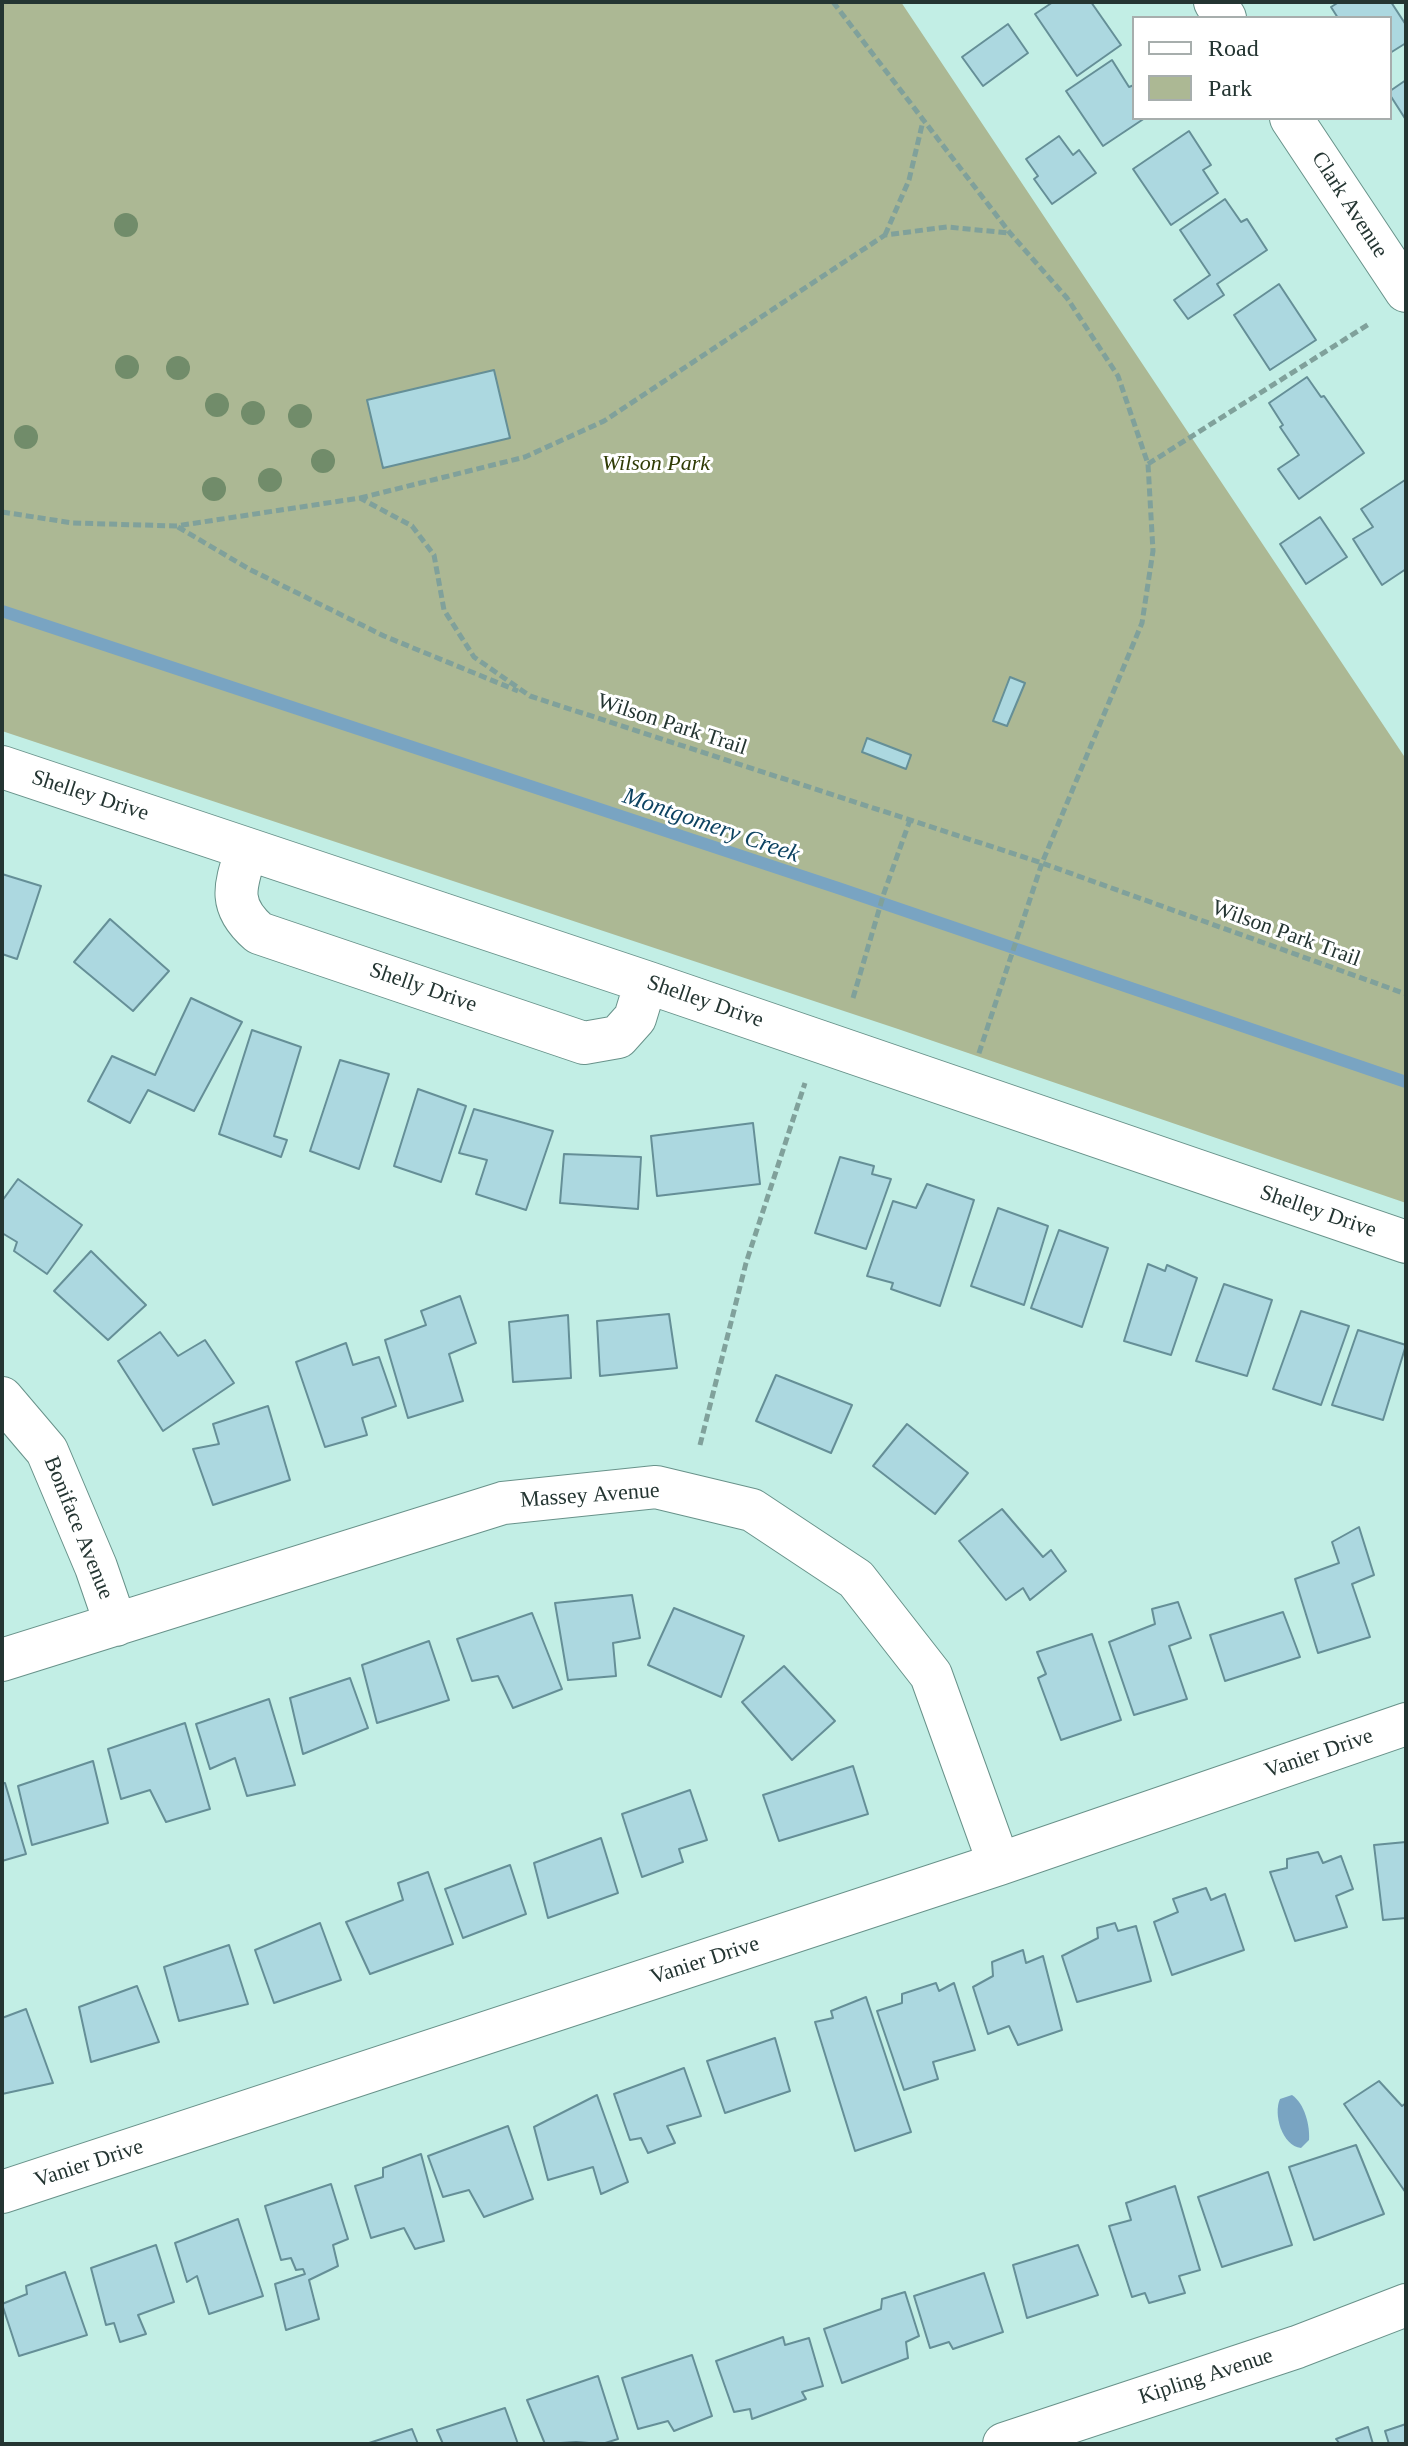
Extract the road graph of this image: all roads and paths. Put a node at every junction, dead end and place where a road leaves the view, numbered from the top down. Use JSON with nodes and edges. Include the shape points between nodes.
{"nodes":[{"id":1,"x":833,"y":2,"type":"edge"},
{"id":2,"x":923,"y":120,"type":"junction"},
{"id":3,"x":1292,"y":120,"type":"edge"},
{"id":4,"x":1010,"y":233,"type":"junction"},
{"id":5,"x":885,"y":235,"type":"junction"},
{"id":6,"x":1406,"y":291,"type":"edge"},
{"id":7,"x":1369,"y":324,"type":"dead end"},
{"id":8,"x":1148,"y":464,"type":"junction"},
{"id":9,"x":360,"y":498,"type":"junction"},
{"id":10,"x":2,"y":512,"type":"edge"},
{"id":11,"x":176,"y":526,"type":"junction"},
{"id":12,"x":530,"y":696,"type":"junction"},
{"id":13,"x":2,"y":767,"type":"edge"},
{"id":14,"x":910,"y":820,"type":"junction"},
{"id":15,"x":247,"y":849,"type":"junction"},
{"id":16,"x":1042,"y":863,"type":"junction"},
{"id":17,"x":646,"y":982,"type":"junction"},
{"id":18,"x":1406,"y":994,"type":"edge"},
{"id":19,"x":853,"y":998,"type":"dead end"},
{"id":20,"x":988,"y":1026,"type":"dead end"},
{"id":21,"x":805,"y":1083,"type":"dead end"},
{"id":22,"x":1406,"y":1242,"type":"edge"},
{"id":23,"x":2,"y":1398,"type":"edge"},
{"id":24,"x":700,"y":1445,"type":"dead end"},
{"id":25,"x":116,"y":1625,"type":"junction"},
{"id":26,"x":2,"y":1660,"type":"edge"},
{"id":27,"x":1406,"y":1724,"type":"edge"},
{"id":28,"x":999,"y":1864,"type":"junction"},
{"id":29,"x":2,"y":2192,"type":"edge"},
{"id":30,"x":1406,"y":2305,"type":"edge"},
{"id":31,"x":1004,"y":2444,"type":"edge"}],
"edges":[{"from":1,"to":2,"type":"path"},
{"from":2,"to":4,"type":"path"},
{"from":2,"to":5,"type":"path","via":[[909,180]]},
{"from":3,"to":6,"type":"street","name":"Clark Avenue"},
{"from":4,"to":5,"type":"path","via":[[947,227]]},
{"from":4,"to":8,"type":"path","via":[[1067,298],[1118,376]]},
{"from":5,"to":9,"type":"path","via":[[604,421],[525,457]]},
{"from":7,"to":8,"type":"path"},
{"from":8,"to":16,"type":"path","via":[[1153,551],[1142,623]]},
{"from":9,"to":11,"type":"path"},
{"from":9,"to":12,"type":"path","name":"Wilson Park Trail","via":[[412,526],[434,555],[444,610],[474,657]]},
{"from":10,"to":11,"type":"path","via":[[73,523]]},
{"from":11,"to":12,"type":"path","via":[[384,636]]},
{"from":12,"to":14,"type":"path","name":"Wilson Park Trail"},
{"from":13,"to":15,"type":"street","name":"Shelley Drive"},
{"from":14,"to":16,"type":"path","name":"Wilson Park Trail"},
{"from":14,"to":19,"type":"path"},
{"from":15,"to":17,"type":"street","name":"Shelley Drive"},
{"from":15,"to":17,"type":"street","name":"Shelly Drive","via":[[236,901],[243,918],[259,933],[584,1043],[618,1037],[635,1018]]},
{"from":16,"to":18,"type":"path","name":"Wilson Park Trail"},
{"from":16,"to":20,"type":"path"},
{"from":17,"to":22,"type":"street","name":"Shelley Drive"},
{"from":21,"to":24,"type":"path","via":[[746,1263]]},
{"from":23,"to":25,"type":"street","name":"Boniface Avenue","via":[[47,1451]]},
{"from":25,"to":26,"type":"street","name":"Massey Avenue"},
{"from":25,"to":28,"type":"street","name":"Massey Avenue","via":[[503,1503],[656,1487],[752,1510],[856,1579],[931,1675]]},
{"from":27,"to":28,"type":"street","name":"Vanier Drive"},
{"from":28,"to":29,"type":"street","name":"Vanier Drive"},
{"from":30,"to":31,"type":"street","name":"Kipling Avenue","via":[[1297,2347]]}]}
